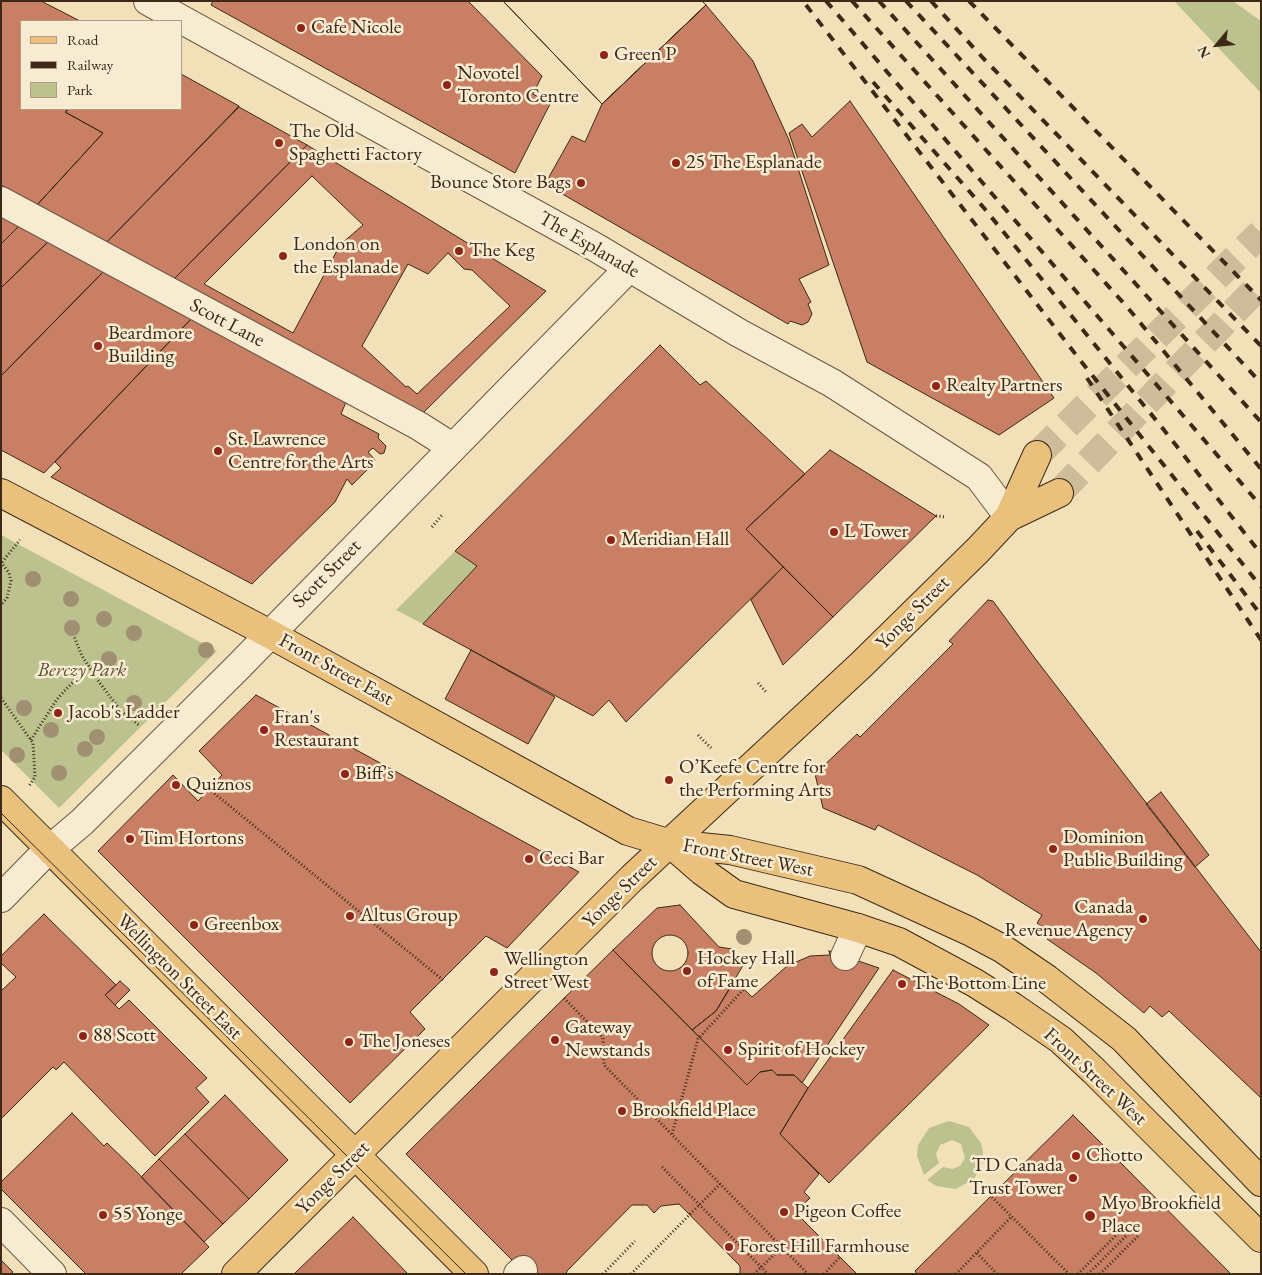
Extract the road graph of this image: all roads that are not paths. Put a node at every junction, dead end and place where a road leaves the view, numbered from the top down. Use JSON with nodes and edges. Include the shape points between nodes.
{"nodes":[{"id":1,"x":148,"y":1,"type":"edge"},
{"id":2,"x":1,"y":201,"type":"edge"},
{"id":3,"x":630,"y":268,"type":"junction"},
{"id":4,"x":452,"y":447,"type":"junction"},
{"id":5,"x":1037,"y":455,"type":"tunnel mouth"},
{"id":6,"x":1,"y":493,"type":"edge"},
{"id":7,"x":1059,"y":494,"type":"tunnel mouth"},
{"id":8,"x":1009,"y":517,"type":"junction"},
{"id":9,"x":268,"y":633,"type":"junction"},
{"id":10,"x":1,"y":800,"type":"edge"},
{"id":11,"x":671,"y":844,"type":"junction"},
{"id":12,"x":51,"y":849,"type":"junction"},
{"id":13,"x":873,"y":887,"type":"junction"},
{"id":14,"x":1,"y":898,"type":"edge"},
{"id":15,"x":858,"y":928,"type":"junction"},
{"id":16,"x":845,"y":956,"type":"dead end"},
{"id":17,"x":1124,"y":1039,"type":"junction"},
{"id":18,"x":1094,"y":1071,"type":"junction"},
{"id":19,"x":356,"y":1155,"type":"junction"},
{"id":20,"x":1261,"y":1182,"type":"edge"},
{"id":21,"x":1,"y":1222,"type":"edge"},
{"id":22,"x":1261,"y":1238,"type":"edge"},
{"id":23,"x":52,"y":1274,"type":"edge"},
{"id":24,"x":236,"y":1274,"type":"edge"},
{"id":25,"x":474,"y":1274,"type":"edge"}],
"edges":[{"from":1,"to":3,"type":"street","name":"The Esplanade"},
{"from":2,"to":4,"type":"street","name":"Scott Lane"},
{"from":3,"to":4,"type":"street","name":"Scott Street"},
{"from":3,"to":8,"type":"street","name":"The Esplanade","via":[[832,383],[979,477]]},
{"from":4,"to":9,"type":"street","name":"Scott Street"},
{"from":5,"to":8,"type":"main road","name":"Yonge Street"},
{"from":6,"to":9,"type":"main road","name":"Front Street East"},
{"from":7,"to":8,"type":"main road","name":"Yonge Street"},
{"from":8,"to":11,"type":"main road","name":"Yonge Street","via":[[862,664]]},
{"from":9,"to":11,"type":"main road","name":"Front Street East","via":[[628,831]]},
{"from":9,"to":12,"type":"street","name":"Scott Street","via":[[82,822]]},
{"from":10,"to":12,"type":"main road","name":"Wellington Street East"},
{"from":11,"to":13,"type":"main road","name":"Front Street West","via":[[730,850],[858,880]]},
{"from":11,"to":15,"type":"main road","name":"Front Street West","via":[[734,894]]},
{"from":11,"to":19,"type":"main road","name":"Yonge Street","via":[[632,878]]},
{"from":12,"to":14,"type":"street","name":"Scott Street"},
{"from":12,"to":19,"type":"main road","name":"Wellington Street East"},
{"from":13,"to":15,"type":"main road"},
{"from":13,"to":17,"type":"main road","name":"Front Street West","via":[[1003,949]]},
{"from":15,"to":16,"type":"street"},
{"from":15,"to":18,"type":"main road","name":"Front Street West","via":[[899,942],[975,983],[1060,1040]]},
{"from":17,"to":18,"type":"main road"},
{"from":17,"to":20,"type":"main road","name":"Front Street West"},
{"from":18,"to":22,"type":"main road","name":"Front Street West"},
{"from":19,"to":24,"type":"main road","name":"Yonge Street"},
{"from":19,"to":25,"type":"main road"},
{"from":21,"to":23,"type":"street"}]}
